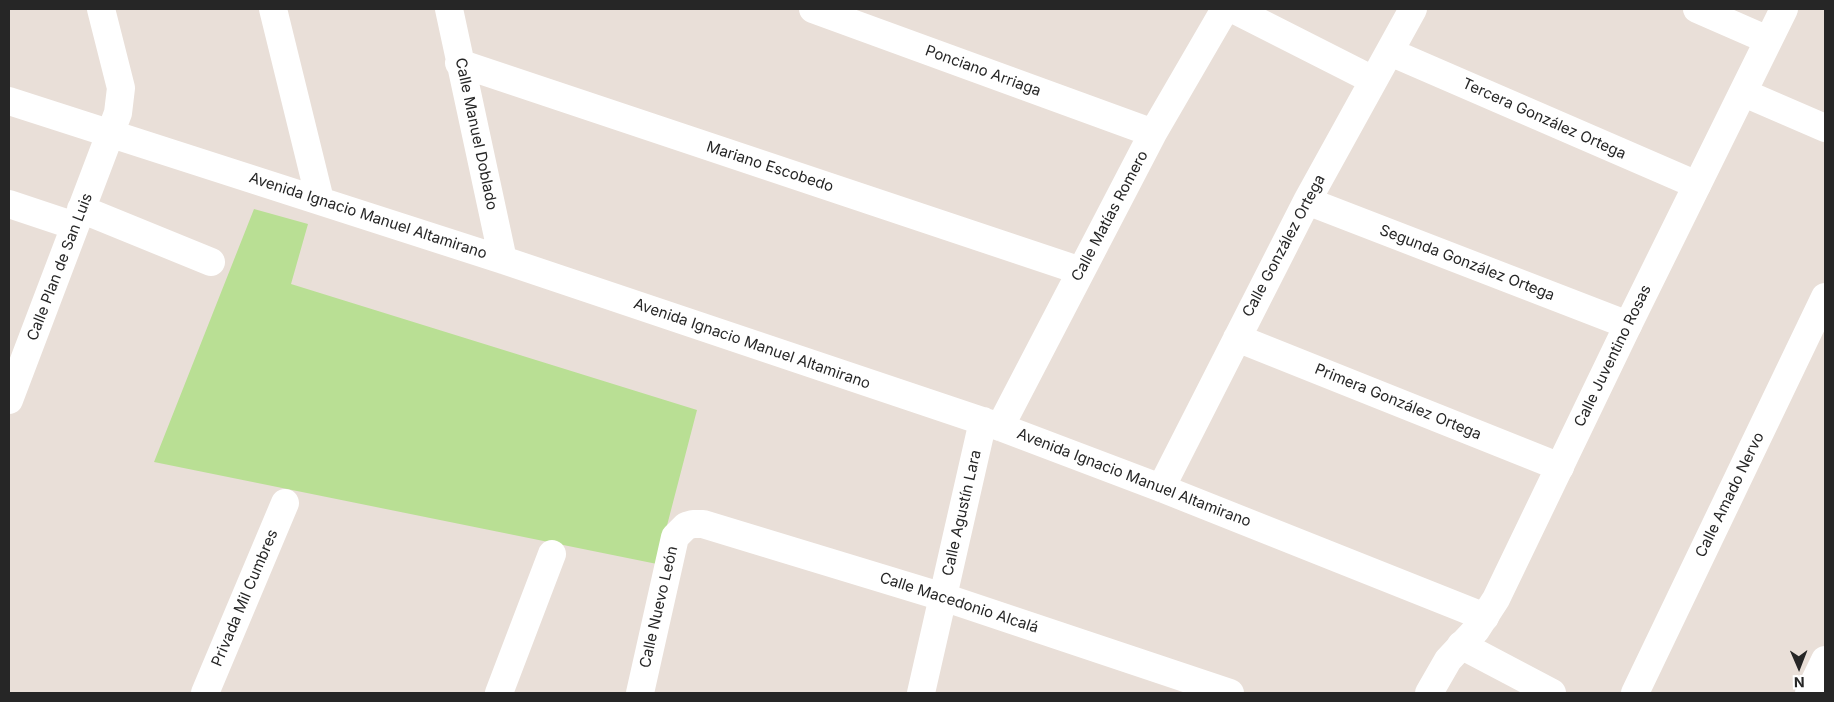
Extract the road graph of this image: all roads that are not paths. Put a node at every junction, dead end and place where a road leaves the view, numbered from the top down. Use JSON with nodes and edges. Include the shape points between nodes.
{"nodes":[{"id":1,"x":101,"y":9,"type":"edge"},
{"id":2,"x":273,"y":9,"type":"edge"},
{"id":3,"x":449,"y":9,"type":"edge"},
{"id":4,"x":813,"y":9,"type":"edge"},
{"id":5,"x":1225,"y":9,"type":"edge"},
{"id":6,"x":1233,"y":9,"type":"edge"},
{"id":7,"x":1413,"y":9,"type":"edge"},
{"id":8,"x":1697,"y":9,"type":"edge"},
{"id":9,"x":1784,"y":9,"type":"edge"},
{"id":10,"x":1768,"y":40,"type":"junction"},
{"id":11,"x":1390,"y":52,"type":"junction"},
{"id":12,"x":460,"y":63,"type":"junction"},
{"id":13,"x":1373,"y":80,"type":"junction"},
{"id":14,"x":1744,"y":93,"type":"junction"},
{"id":15,"x":9,"y":101,"type":"edge"},
{"id":16,"x":1825,"y":128,"type":"edge"},
{"id":17,"x":1153,"y":133,"type":"junction"},
{"id":18,"x":111,"y":135,"type":"junction"},
{"id":19,"x":1697,"y":185,"type":"junction"},
{"id":20,"x":320,"y":200,"type":"junction"},
{"id":21,"x":1307,"y":201,"type":"junction"},
{"id":22,"x":9,"y":204,"type":"edge"},
{"id":23,"x":78,"y":217,"type":"junction"},
{"id":24,"x":503,"y":260,"type":"junction"},
{"id":25,"x":211,"y":262,"type":"dead end"},
{"id":26,"x":1081,"y":271,"type":"junction"},
{"id":27,"x":1825,"y":297,"type":"edge"},
{"id":28,"x":1628,"y":325,"type":"junction"},
{"id":29,"x":1236,"y":338,"type":"junction"},
{"id":30,"x":9,"y":400,"type":"edge"},
{"id":31,"x":992,"y":424,"type":"junction"},
{"id":32,"x":1560,"y":467,"type":"junction"},
{"id":33,"x":1161,"y":488,"type":"junction"},
{"id":34,"x":285,"y":503,"type":"dead end"},
{"id":35,"x":686,"y":526,"type":"joint"},
{"id":36,"x":552,"y":554,"type":"dead end"},
{"id":37,"x":943,"y":596,"type":"junction"},
{"id":38,"x":1485,"y":617,"type":"junction"},
{"id":39,"x":1461,"y":645,"type":"junction"},
{"id":40,"x":1825,"y":660,"type":"edge"},
{"id":41,"x":205,"y":693,"type":"edge"},
{"id":42,"x":499,"y":693,"type":"edge"},
{"id":43,"x":640,"y":693,"type":"edge"},
{"id":44,"x":921,"y":693,"type":"edge"},
{"id":45,"x":1230,"y":693,"type":"edge"},
{"id":46,"x":1429,"y":693,"type":"edge"},
{"id":47,"x":1552,"y":693,"type":"edge"},
{"id":48,"x":1635,"y":693,"type":"edge"},
{"id":49,"x":1809,"y":693,"type":"edge"}],
"edges":[{"from":1,"to":18,"type":"street","name":"Calle Plan de San Luis","via":[[120,88],[118,113]]},
{"from":2,"to":20,"type":"street"},
{"from":3,"to":12,"type":"street","name":"Calle Manuel Doblado"},
{"from":4,"to":17,"type":"street","name":"Ponciano Arriaga"},
{"from":5,"to":17,"type":"street","name":"Calle Matías Romero"},
{"from":6,"to":13,"type":"street"},
{"from":7,"to":11,"type":"street","name":"Calle González Ortega"},
{"from":8,"to":10,"type":"street"},
{"from":9,"to":10,"type":"street","name":"Calle Juventino Rosas"},
{"from":10,"to":14,"type":"street","name":"Calle Juventino Rosas"},
{"from":11,"to":13,"type":"street","name":"Calle González Ortega"},
{"from":11,"to":19,"type":"street","name":"Tercera González Ortega"},
{"from":12,"to":24,"type":"street","name":"Calle Manuel Doblado"},
{"from":12,"to":26,"type":"street","name":"Mariano Escobedo"},
{"from":13,"to":21,"type":"street","name":"Calle González Ortega"},
{"from":14,"to":16,"type":"street"},
{"from":14,"to":19,"type":"street","name":"Calle Juventino Rosas"},
{"from":15,"to":18,"type":"street","name":"Avenida Ignacio Manuel Altamirano"},
{"from":17,"to":26,"type":"street","name":"Calle Matías Romero"},
{"from":18,"to":20,"type":"street","name":"Avenida Ignacio Manuel Altamirano"},
{"from":18,"to":23,"type":"street","name":"Calle Plan de San Luis"},
{"from":19,"to":28,"type":"street","name":"Calle Juventino Rosas"},
{"from":20,"to":24,"type":"street","name":"Avenida Ignacio Manuel Altamirano"},
{"from":21,"to":28,"type":"street","name":"Segunda González Ortega"},
{"from":21,"to":29,"type":"street","name":"Calle González Ortega"},
{"from":22,"to":23,"type":"street"},
{"from":23,"to":25,"type":"street"},
{"from":23,"to":30,"type":"street","name":"Calle Plan de San Luis"},
{"from":24,"to":31,"type":"street","name":"Avenida Ignacio Manuel Altamirano"},
{"from":26,"to":31,"type":"street","name":"Calle Matías Romero"},
{"from":27,"to":48,"type":"street","name":"Calle Amado Nervo"},
{"from":28,"to":32,"type":"street","name":"Calle Juventino Rosas"},
{"from":29,"to":32,"type":"street","name":"Primera González Ortega"},
{"from":29,"to":33,"type":"street","name":"Calle González Ortega"},
{"from":31,"to":33,"type":"street","name":"Avenida Ignacio Manuel Altamirano"},
{"from":31,"to":37,"type":"street","name":"Calle Agustín Lara"},
{"from":32,"to":38,"type":"street","name":"Calle Juventino Rosas"},
{"from":33,"to":38,"type":"street","name":"Avenida Ignacio Manuel Altamirano"},
{"from":34,"to":41,"type":"street","name":"Privada Mil Cumbres"},
{"from":35,"to":37,"type":"street","name":"Calle Macedonio Alcalá","via":[[703,524]]},
{"from":35,"to":43,"type":"street","name":"Calle Nuevo León","via":[[675,537]]},
{"from":36,"to":42,"type":"street"},
{"from":37,"to":44,"type":"street","name":"Calle Agustín Lara"},
{"from":37,"to":45,"type":"street","name":"Calle Macedonio Alcalá"},
{"from":38,"to":39,"type":"street","name":"Calle Juventino Rosas"},
{"from":39,"to":46,"type":"street","name":"Calle Juventino Rosas"},
{"from":39,"to":47,"type":"street"},
{"from":40,"to":49,"type":"street"}]}
